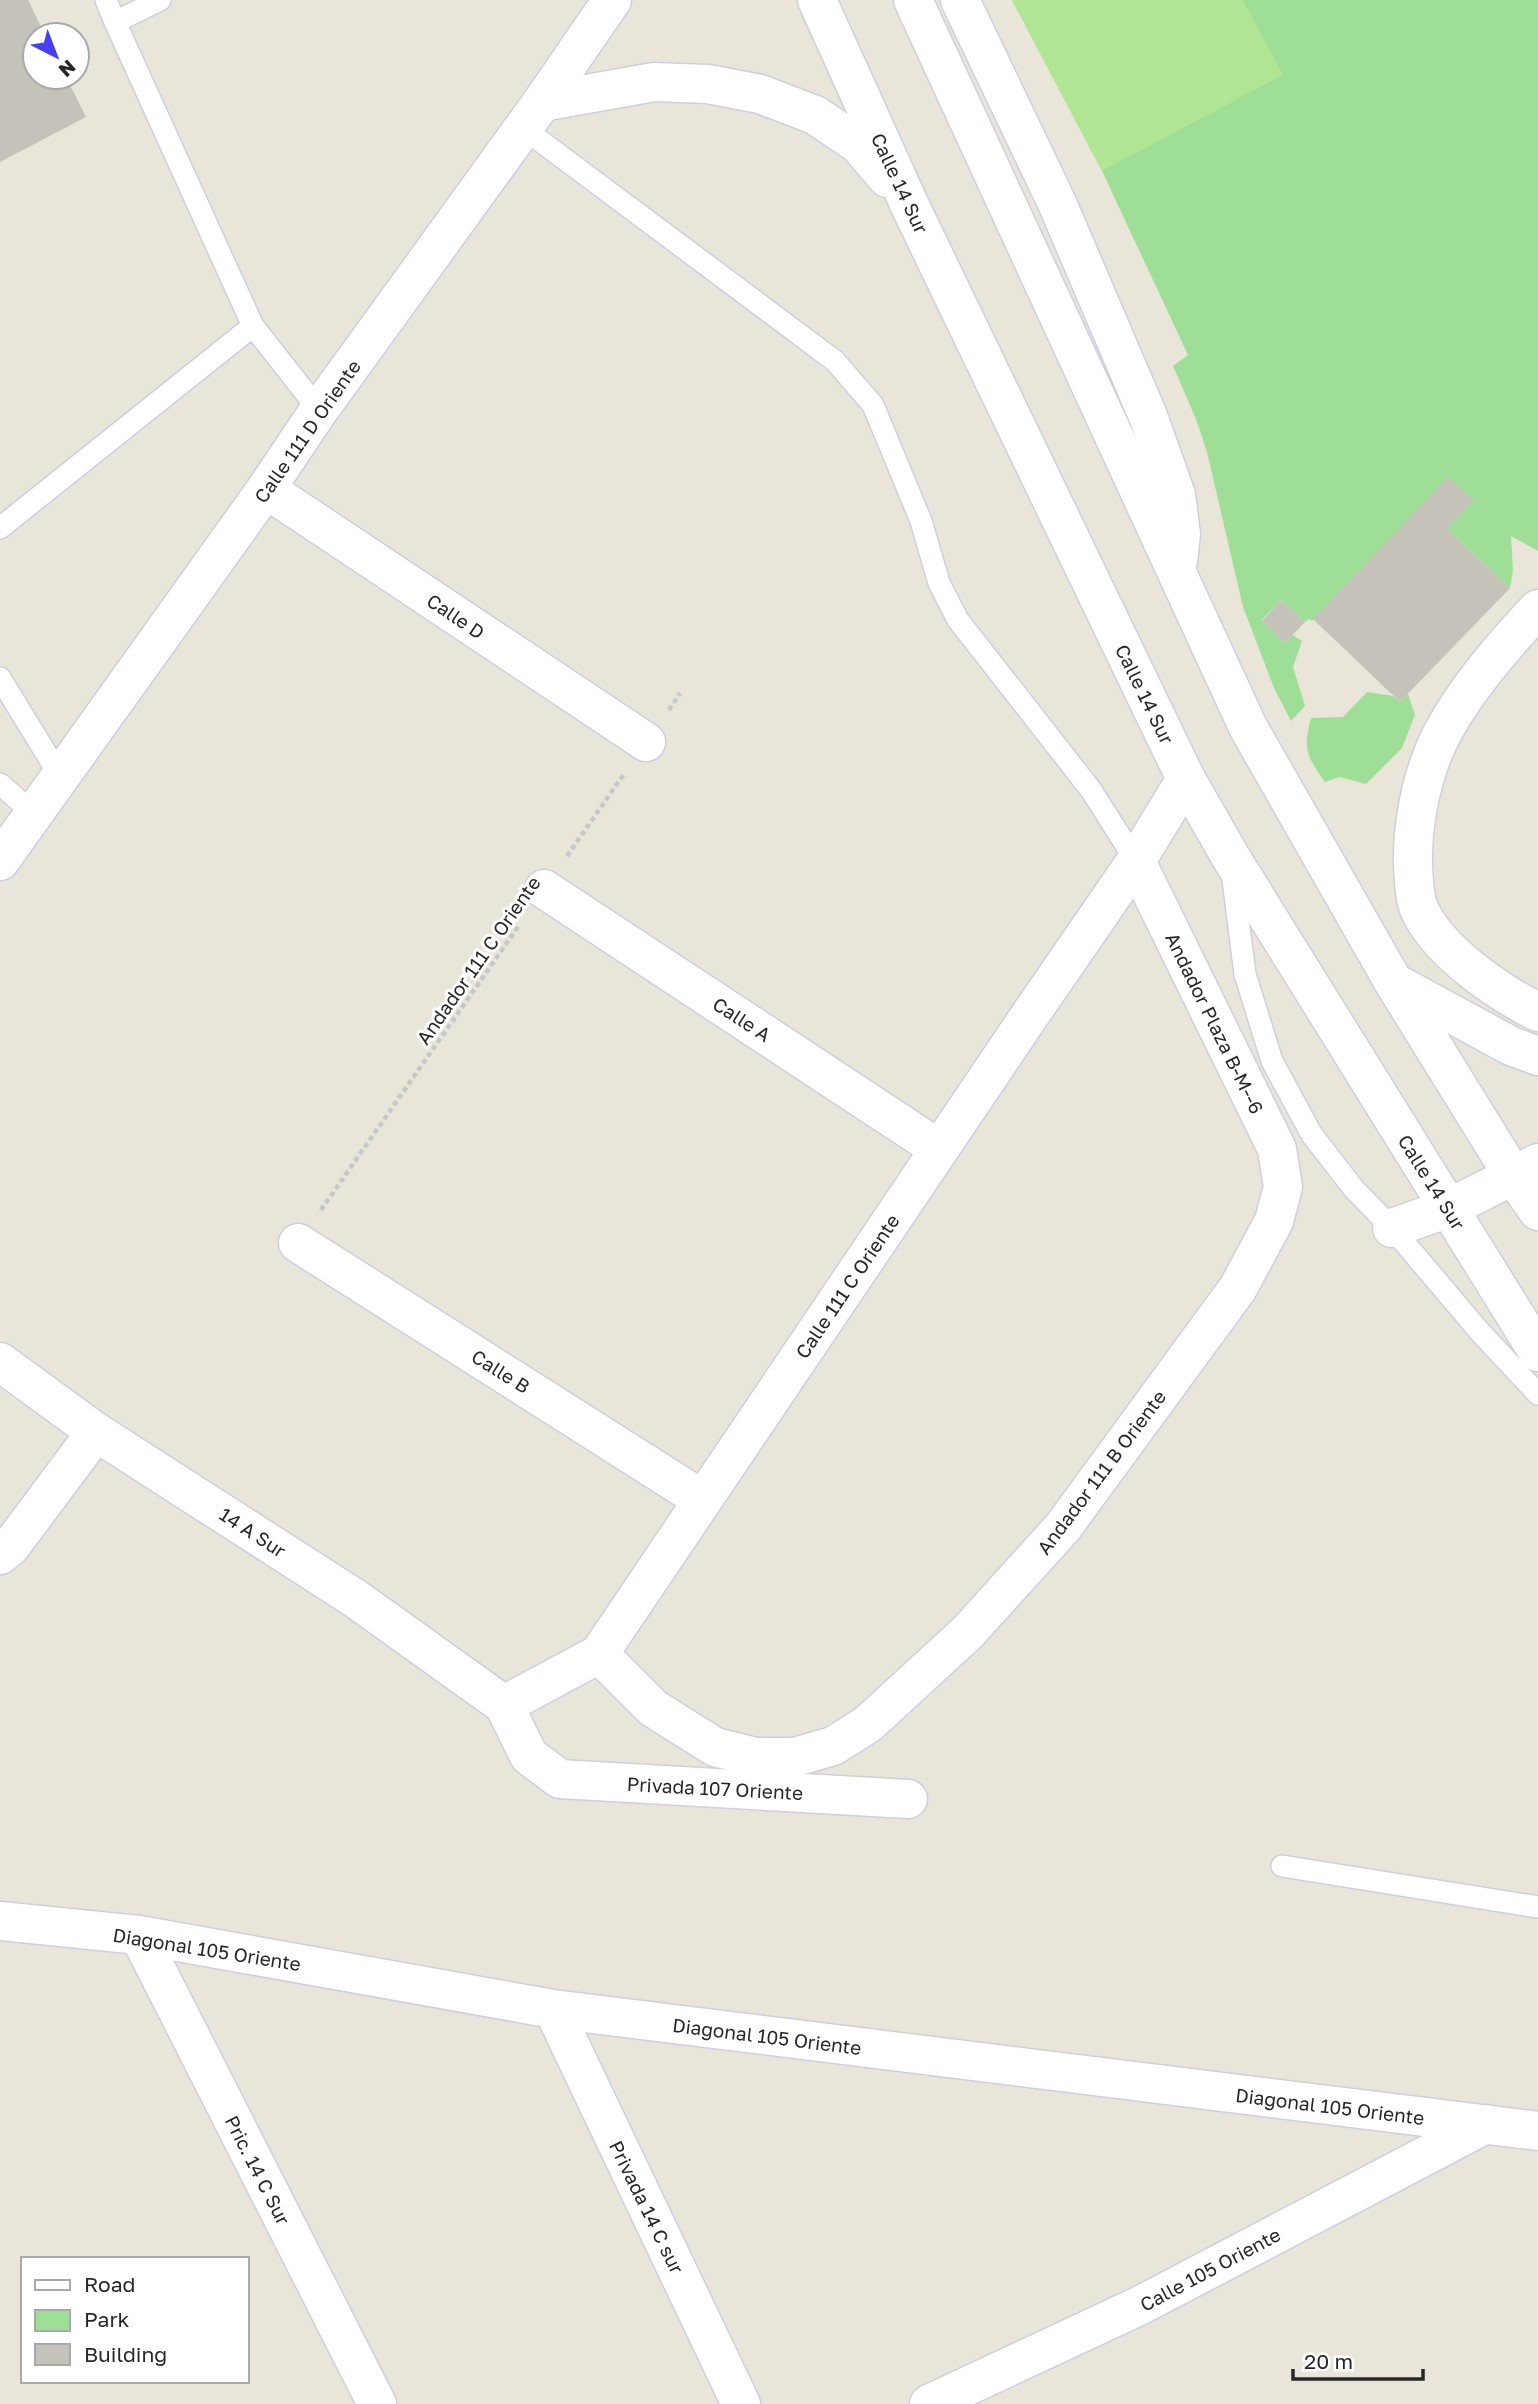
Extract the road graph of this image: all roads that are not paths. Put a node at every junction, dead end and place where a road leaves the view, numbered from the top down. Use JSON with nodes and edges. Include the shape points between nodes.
{"nodes":[{"id":1,"x":106,"y":0,"type":"edge"},
{"id":2,"x":160,"y":0,"type":"edge"},
{"id":3,"x":612,"y":0,"type":"edge"},
{"id":4,"x":817,"y":0,"type":"edge"},
{"id":5,"x":913,"y":0,"type":"edge"},
{"id":6,"x":960,"y":0,"type":"edge"},
{"id":7,"x":115,"y":22,"type":"junction"},
{"id":8,"x":533,"y":115,"type":"junction"},
{"id":9,"x":910,"y":206,"type":"junction"},
{"id":10,"x":253,"y":326,"type":"junction"},
{"id":11,"x":319,"y":411,"type":"junction"},
{"id":12,"x":266,"y":489,"type":"junction"},
{"id":13,"x":0,"y":528,"type":"edge"},
{"id":14,"x":1177,"y":574,"type":"junction"},
{"id":15,"x":1538,"y":610,"type":"edge"},
{"id":16,"x":0,"y":678,"type":"edge"},
{"id":17,"x":646,"y":742,"type":"road end"},
{"id":18,"x":60,"y":776,"type":"junction"},
{"id":19,"x":1186,"y":779,"type":"junction"},
{"id":20,"x":0,"y":784,"type":"edge"},
{"id":21,"x":33,"y":813,"type":"junction"},
{"id":22,"x":1230,"y":856,"type":"junction"},
{"id":23,"x":0,"y":861,"type":"edge"},
{"id":24,"x":1136,"y":861,"type":"junction"},
{"id":25,"x":544,"y":889,"type":"road end"},
{"id":26,"x":1394,"y":983,"type":"junction"},
{"id":27,"x":1538,"y":1012,"type":"edge"},
{"id":28,"x":1538,"y":1056,"type":"edge"},
{"id":29,"x":939,"y":1149,"type":"junction"},
{"id":30,"x":1525,"y":1168,"type":"edge"},
{"id":31,"x":1283,"y":1188,"type":"joint"},
{"id":32,"x":1448,"y":1208,"type":"junction"},
{"id":33,"x":1538,"y":1211,"type":"edge"},
{"id":34,"x":1392,"y":1228,"type":"junction"},
{"id":35,"x":299,"y":1243,"type":"road end"},
{"id":36,"x":1538,"y":1352,"type":"edge"},
{"id":37,"x":0,"y":1362,"type":"edge"},
{"id":38,"x":1538,"y":1394,"type":"edge"},
{"id":39,"x":96,"y":1432,"type":"junction"},
{"id":40,"x":703,"y":1500,"type":"junction"},
{"id":41,"x":0,"y":1555,"type":"edge"},
{"id":42,"x":599,"y":1654,"type":"junction"},
{"id":43,"x":504,"y":1705,"type":"junction"},
{"id":44,"x":908,"y":1799,"type":"dead end"},
{"id":45,"x":1282,"y":1866,"type":"dead end"},
{"id":46,"x":1538,"y":1907,"type":"edge"},
{"id":47,"x":0,"y":1922,"type":"edge"},
{"id":48,"x":139,"y":1936,"type":"junction"},
{"id":49,"x":553,"y":2009,"type":"junction"},
{"id":50,"x":1486,"y":2124,"type":"junction"},
{"id":51,"x":1538,"y":2131,"type":"edge"},
{"id":52,"x":377,"y":2404,"type":"edge"},
{"id":53,"x":741,"y":2404,"type":"edge"},
{"id":54,"x":929,"y":2404,"type":"edge"}],
"edges":[{"from":1,"to":7,"type":"lane"},
{"from":2,"to":7,"type":"lane"},
{"from":3,"to":8,"type":"street","name":"Calle 111 D Oriente"},
{"from":4,"to":9,"type":"street","name":"Calle 14 Sur"},
{"from":5,"to":14,"type":"street"},
{"from":6,"to":14,"type":"street","via":[[1057,203],[1148,416],[1176,495],[1181,534]]},
{"from":7,"to":10,"type":"lane"},
{"from":8,"to":9,"type":"street","via":[[598,90],[654,82],[708,84],[760,94],[815,115],[858,144]]},
{"from":8,"to":11,"type":"street","name":"Calle 111 D Oriente"},
{"from":8,"to":24,"type":"lane","via":[[835,361],[873,405],[922,521],[939,583],[958,620],[1091,790]]},
{"from":9,"to":19,"type":"street","name":"Calle 14 Sur"},
{"from":10,"to":11,"type":"lane"},
{"from":10,"to":13,"type":"lane"},
{"from":11,"to":12,"type":"street","name":"Calle 111 D Oriente"},
{"from":12,"to":17,"type":"street","name":"Calle D"},
{"from":12,"to":18,"type":"street","name":"Calle 111 D Oriente"},
{"from":14,"to":26,"type":"street","via":[[1248,727]]},
{"from":15,"to":27,"type":"street","via":[[1504,645],[1458,708],[1432,756],[1413,843],[1420,912],[1439,938],[1473,971]]},
{"from":16,"to":18,"type":"lane"},
{"from":18,"to":21,"type":"street","name":"Calle 111 D Oriente"},
{"from":19,"to":22,"type":"street","name":"Calle 14 Sur"},
{"from":19,"to":24,"type":"street","name":"Calle 111 C Oriente"},
{"from":20,"to":21,"type":"lane"},
{"from":21,"to":23,"type":"street","name":"Calle 111 D Oriente"},
{"from":22,"to":32,"type":"street","name":"Calle 14 Sur"},
{"from":22,"to":34,"type":"lane","via":[[1244,974],[1272,1061],[1312,1135]]},
{"from":24,"to":29,"type":"street","name":"Calle 111 C Oriente"},
{"from":24,"to":31,"type":"street","name":"Andador Plaza B-M--6","via":[[1277,1149]]},
{"from":25,"to":29,"type":"street","name":"Calle A"},
{"from":26,"to":28,"type":"street"},
{"from":26,"to":30,"type":"street"},
{"from":29,"to":40,"type":"street","name":"Calle 111 C Oriente"},
{"from":30,"to":32,"type":"street"},
{"from":30,"to":33,"type":"street"},
{"from":31,"to":42,"type":"street","name":"Andador 111 B Oriente","via":[[1274,1222],[1238,1287],[1063,1527],[968,1632],[868,1724],[833,1746],[795,1757],[755,1757],[715,1747],[653,1708]]},
{"from":32,"to":34,"type":"street"},
{"from":32,"to":36,"type":"street","name":"Calle 14 Sur"},
{"from":34,"to":38,"type":"lane"},
{"from":35,"to":40,"type":"street","name":"Calle B"},
{"from":37,"to":39,"type":"street","name":"14 A Sur"},
{"from":39,"to":41,"type":"street"},
{"from":39,"to":43,"type":"street","name":"14 A Sur","via":[[356,1599]]},
{"from":40,"to":42,"type":"street","name":"Calle 111 C Oriente"},
{"from":42,"to":43,"type":"street","name":"Calle 111 C Oriente"},
{"from":43,"to":44,"type":"street","name":"Privada 107 Oriente","via":[[530,1756],[560,1779]]},
{"from":45,"to":46,"type":"lane"},
{"from":47,"to":48,"type":"street","name":"Diagonal 105 Oriente"},
{"from":48,"to":49,"type":"street","name":"Diagonal 105 Oriente"},
{"from":48,"to":52,"type":"street","name":"Pric. 14 C Sur"},
{"from":49,"to":50,"type":"street","name":"Diagonal 105 Oriente"},
{"from":49,"to":53,"type":"street","name":"Privada 14 C sur"},
{"from":50,"to":51,"type":"street","name":"Diagonal 105 Oriente"},
{"from":50,"to":54,"type":"street","name":"Calle 105 Oriente","via":[[1141,2305]]}]}
